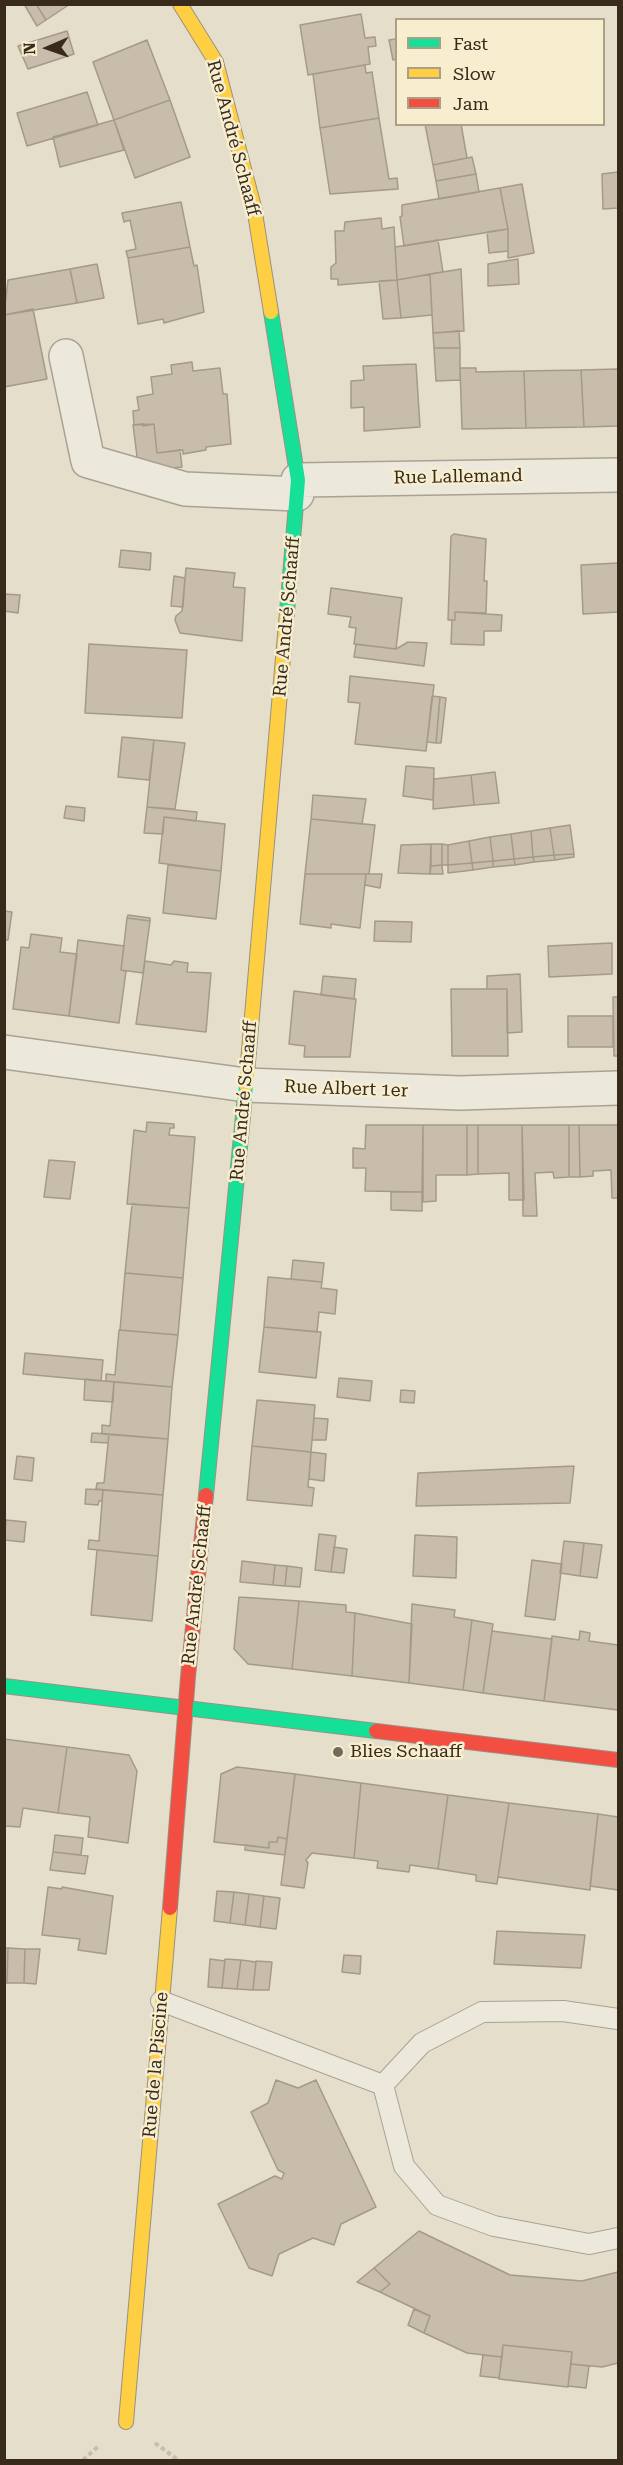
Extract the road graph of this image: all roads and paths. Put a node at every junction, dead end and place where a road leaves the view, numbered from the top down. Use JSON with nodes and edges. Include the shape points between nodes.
{"nodes":[{"id":1,"x":180,"y":4,"type":"edge"},
{"id":2,"x":66,"y":356,"type":"dead end"},
{"id":3,"x":618,"y":475,"type":"edge"},
{"id":4,"x":297,"y":487,"type":"junction"},
{"id":5,"x":4,"y":1052,"type":"edge"},
{"id":6,"x":246,"y":1085,"type":"junction"},
{"id":7,"x":618,"y":1088,"type":"edge"},
{"id":8,"x":4,"y":1686,"type":"edge"},
{"id":9,"x":188,"y":1707,"type":"junction"},
{"id":10,"x":618,"y":1760,"type":"edge"},
{"id":11,"x":161,"y":2001,"type":"junction"},
{"id":12,"x":618,"y":2019,"type":"edge"},
{"id":13,"x":383,"y":2085,"type":"junction"},
{"id":14,"x":618,"y":2238,"type":"edge"},
{"id":15,"x":126,"y":2422,"type":"dead end"}],
"edges":[{"from":1,"to":4,"type":"street","name":"Rue André Schaaff","via":[[216,62],[254,207]]},
{"from":2,"to":4,"type":"street","via":[[88,461],[185,489]]},
{"from":3,"to":4,"type":"street","name":"Rue Lallemand"},
{"from":4,"to":6,"type":"street","name":"Rue André Schaaff"},
{"from":5,"to":6,"type":"street","name":"Rue Albert 1er"},
{"from":6,"to":7,"type":"street","name":"Rue Albert 1er","via":[[460,1093]]},
{"from":6,"to":9,"type":"street","name":"Rue André Schaaff"},
{"from":8,"to":9,"type":"street"},
{"from":9,"to":10,"type":"street"},
{"from":9,"to":11,"type":"street","name":"Rue de la Piscine"},
{"from":11,"to":13,"type":"lane"},
{"from":11,"to":15,"type":"street","name":"Rue de la Piscine"},
{"from":12,"to":13,"type":"lane","via":[[563,2012],[482,2012],[422,2043]]},
{"from":13,"to":14,"type":"lane","via":[[404,2166],[437,2205],[494,2226],[589,2244]]}]}
